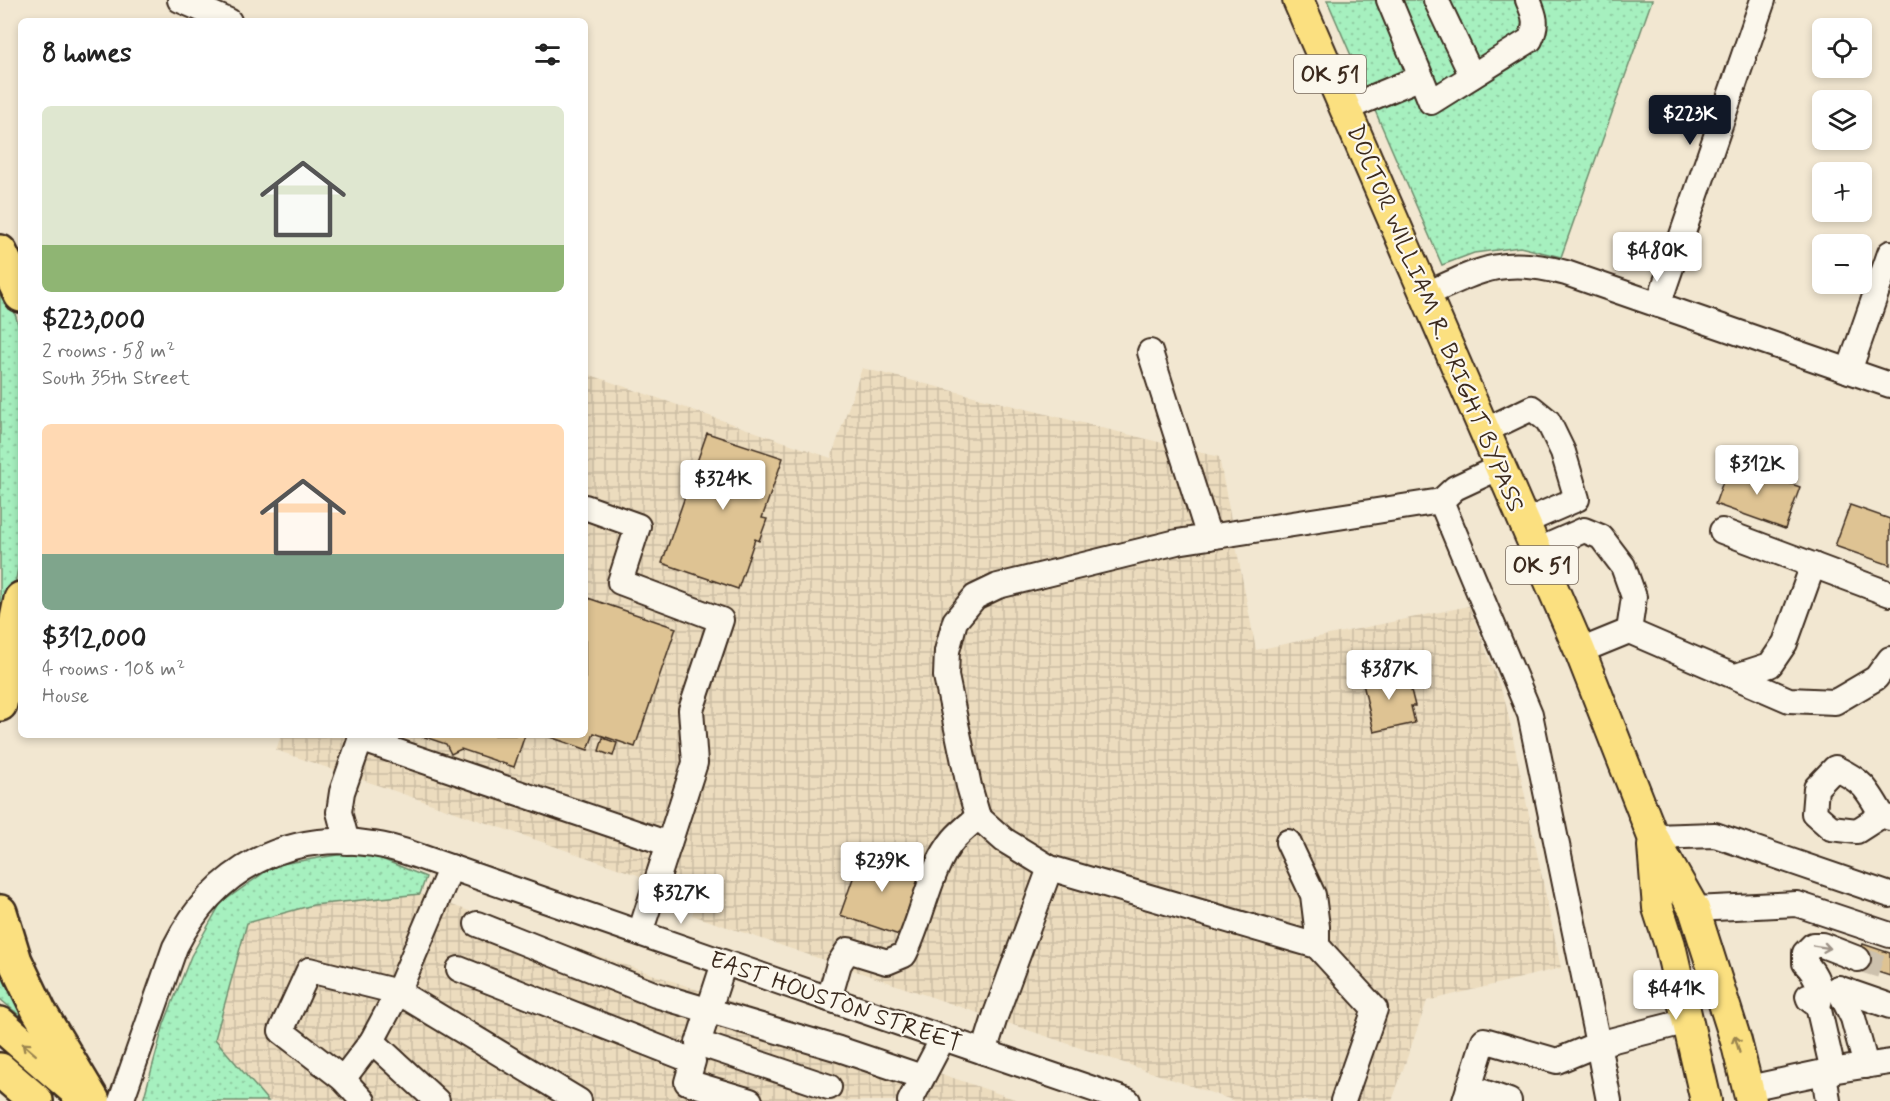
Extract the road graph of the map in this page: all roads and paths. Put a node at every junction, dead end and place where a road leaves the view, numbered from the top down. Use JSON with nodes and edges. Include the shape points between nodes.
{"nodes":[{"id":1,"x":180,"y":0,"type":"edge"},
{"id":2,"x":1298,"y":0,"type":"edge"},
{"id":3,"x":1389,"y":0,"type":"edge"},
{"id":4,"x":1436,"y":0,"type":"edge"},
{"id":5,"x":1528,"y":0,"type":"edge"},
{"id":6,"x":1763,"y":0,"type":"edge"},
{"id":7,"x":222,"y":18,"type":"edge"},
{"id":8,"x":1472,"y":76,"type":"junction"},
{"id":9,"x":1421,"y":77,"type":"junction"},
{"id":10,"x":1345,"y":109,"type":"junction"},
{"id":11,"x":0,"y":252,"type":"edge"},
{"id":12,"x":1890,"y":253,"type":"edge"},
{"id":13,"x":18,"y":290,"type":"edge"},
{"id":14,"x":1425,"y":295,"type":"junction"},
{"id":15,"x":1658,"y":305,"type":"junction"},
{"id":16,"x":1150,"y":352,"type":"dead end"},
{"id":17,"x":1849,"y":371,"type":"junction"},
{"id":18,"x":1890,"y":386,"type":"edge"},
{"id":19,"x":1484,"y":431,"type":"junction"},
{"id":20,"x":1500,"y":466,"type":"junction"},
{"id":21,"x":1441,"y":501,"type":"junction"},
{"id":22,"x":588,"y":508,"type":"edge"},
{"id":23,"x":1524,"y":522,"type":"junction"},
{"id":24,"x":1722,"y":531,"type":"dead end"},
{"id":25,"x":1209,"y":537,"type":"junction"},
{"id":26,"x":1536,"y":551,"type":"junction"},
{"id":27,"x":1813,"y":565,"type":"junction"},
{"id":28,"x":1890,"y":594,"type":"edge"},
{"id":29,"x":18,"y":613,"type":"edge"},
{"id":30,"x":1629,"y":631,"type":"junction"},
{"id":31,"x":1580,"y":651,"type":"junction"},
{"id":32,"x":1890,"y":659,"type":"edge"},
{"id":33,"x":1736,"y":676,"type":"junction"},
{"id":34,"x":0,"y":704,"type":"edge"},
{"id":35,"x":361,"y":738,"type":"edge"},
{"id":36,"x":364,"y":738,"type":"edge"},
{"id":37,"x":978,"y":817,"type":"junction"},
{"id":38,"x":1653,"y":837,"type":"junction"},
{"id":39,"x":347,"y":842,"type":"junction"},
{"id":40,"x":1288,"y":842,"type":"dead end"},
{"id":41,"x":669,"y":844,"type":"junction"},
{"id":42,"x":451,"y":867,"type":"junction"},
{"id":43,"x":1050,"y":868,"type":"junction"},
{"id":44,"x":1890,"y":895,"type":"edge"},
{"id":45,"x":1694,"y":909,"type":"junction"},
{"id":46,"x":0,"y":912,"type":"edge"},
{"id":47,"x":477,"y":924,"type":"dead end"},
{"id":48,"x":640,"y":933,"type":"junction"},
{"id":49,"x":1890,"y":935,"type":"edge"},
{"id":50,"x":1670,"y":945,"type":"junction"},
{"id":51,"x":1317,"y":946,"type":"junction"},
{"id":52,"x":1858,"y":958,"type":"tunnel mouth"},
{"id":53,"x":724,"y":963,"type":"junction"},
{"id":54,"x":459,"y":969,"type":"dead end"},
{"id":55,"x":398,"y":992,"type":"junction"},
{"id":56,"x":829,"y":999,"type":"junction"},
{"id":57,"x":1890,"y":1006,"type":"edge"},
{"id":58,"x":708,"y":1009,"type":"junction"},
{"id":59,"x":1688,"y":1021,"type":"junction"},
{"id":60,"x":0,"y":1024,"type":"edge"},
{"id":61,"x":943,"y":1038,"type":"junction"},
{"id":62,"x":372,"y":1041,"type":"junction"},
{"id":63,"x":1598,"y":1044,"type":"junction"},
{"id":64,"x":838,"y":1049,"type":"junction"},
{"id":65,"x":696,"y":1052,"type":"junction"},
{"id":66,"x":984,"y":1052,"type":"junction"},
{"id":67,"x":1890,"y":1062,"type":"edge"},
{"id":68,"x":1866,"y":1066,"type":"junction"},
{"id":69,"x":0,"y":1070,"type":"edge"},
{"id":70,"x":1829,"y":1071,"type":"junction"},
{"id":71,"x":922,"y":1077,"type":"junction"},
{"id":72,"x":343,"y":1079,"type":"junction"},
{"id":73,"x":827,"y":1094,"type":"edge"},
{"id":74,"x":1467,"y":1094,"type":"edge"},
{"id":75,"x":1750,"y":1095,"type":"edge"},
{"id":76,"x":36,"y":1101,"type":"edge"},
{"id":77,"x":89,"y":1101,"type":"edge"},
{"id":78,"x":93,"y":1101,"type":"edge"},
{"id":79,"x":121,"y":1101,"type":"edge"},
{"id":80,"x":363,"y":1101,"type":"edge"},
{"id":81,"x":437,"y":1101,"type":"edge"},
{"id":82,"x":579,"y":1101,"type":"edge"},
{"id":83,"x":750,"y":1101,"type":"edge"},
{"id":84,"x":910,"y":1101,"type":"edge"},
{"id":85,"x":1128,"y":1101,"type":"edge"},
{"id":86,"x":1343,"y":1101,"type":"edge"},
{"id":87,"x":1509,"y":1101,"type":"edge"},
{"id":88,"x":1609,"y":1101,"type":"edge"},
{"id":89,"x":1706,"y":1101,"type":"edge"},
{"id":90,"x":1828,"y":1101,"type":"edge"}],
"edges":[{"from":1,"to":7,"type":"street"},
{"from":2,"to":10,"type":"main road","name":"DOCTOR WILLIAM R. BRIGHT BYPASS","number":"OK 51"},
{"from":3,"to":9,"type":"street"},
{"from":4,"to":8,"type":"street"},
{"from":5,"to":8,"type":"street","via":[[1536,18],[1530,40]]},
{"from":6,"to":15,"type":"street"},
{"from":8,"to":9,"type":"street","via":[[1431,102]]},
{"from":9,"to":10,"type":"street"},
{"from":10,"to":14,"type":"main road","name":"DOCTOR WILLIAM R. BRIGHT BYPASS","number":"OK 51"},
{"from":11,"to":13,"type":"highway"},
{"from":12,"to":17,"type":"street"},
{"from":14,"to":15,"type":"street","via":[[1486,268],[1524,264],[1566,273]]},
{"from":14,"to":19,"type":"main road","name":"DOCTOR WILLIAM R. BRIGHT BYPASS","number":"OK 51"},
{"from":15,"to":17,"type":"street"},
{"from":16,"to":25,"type":"street"},
{"from":17,"to":18,"type":"street"},
{"from":19,"to":20,"type":"main road","name":"DOCTOR WILLIAM R. BRIGHT BYPASS","number":"OK 51"},
{"from":19,"to":23,"type":"street","via":[[1532,408],[1548,421],[1563,452],[1577,499]]},
{"from":20,"to":21,"type":"street","via":[[1455,488]]},
{"from":20,"to":23,"type":"main road","name":"DOCTOR WILLIAM R. BRIGHT BYPASS","number":"OK 51"},
{"from":21,"to":25,"type":"street"},
{"from":21,"to":63,"type":"street","via":[[1530,714]]},
{"from":22,"to":41,"type":"street","via":[[639,526],[620,582],[721,620],[691,710],[695,763]]},
{"from":23,"to":26,"type":"main road","name":"DOCTOR WILLIAM R. BRIGHT BYPASS","number":"OK 51"},
{"from":24,"to":27,"type":"street"},
{"from":25,"to":37,"type":"street","via":[[998,586],[975,597],[955,621],[947,651],[946,676]]},
{"from":26,"to":30,"type":"street","via":[[1584,530],[1601,537],[1623,566],[1634,597]]},
{"from":26,"to":31,"type":"main road","name":"DOCTOR WILLIAM R. BRIGHT BYPASS","number":"OK 51"},
{"from":27,"to":28,"type":"street"},
{"from":27,"to":33,"type":"street","via":[[1785,643],[1770,665]]},
{"from":29,"to":34,"type":"highway"},
{"from":30,"to":31,"type":"street"},
{"from":30,"to":33,"type":"street"},
{"from":31,"to":38,"type":"main road","name":"DOCTOR WILLIAM R. BRIGHT BYPASS","number":"OK 51"},
{"from":32,"to":33,"type":"street","via":[[1876,678],[1835,702],[1789,700]]},
{"from":35,"to":39,"type":"street","via":[[339,812]]},
{"from":36,"to":41,"type":"street"},
{"from":37,"to":43,"type":"street","via":[[1004,840]]},
{"from":37,"to":56,"type":"street","via":[[953,840],[937,867],[904,955],[887,962],[848,950],[839,964]]},
{"from":38,"to":44,"type":"street","via":[[1715,835]]},
{"from":38,"to":45,"type":"main road","name":"DOCTOR WILLIAM R. BRIGHT BYPASS","number":"OK 51"},
{"from":38,"to":50,"type":"main road","name":"DOCTOR WILLIAM R. BRIGHT BYPASS","number":"OK 51","via":[[1658,908]]},
{"from":39,"to":42,"type":"street","name":"EAST HOUSTON STREET","via":[[395,849]]},
{"from":39,"to":79,"type":"street","name":"EAST HOUSTON STREET","via":[[286,848],[259,858],[236,872],[203,905],[175,947]]},
{"from":40,"to":51,"type":"street","via":[[1313,895]]},
{"from":41,"to":48,"type":"street"},
{"from":42,"to":48,"type":"street","name":"EAST HOUSTON STREET"},
{"from":42,"to":55,"type":"street"},
{"from":43,"to":51,"type":"street"},
{"from":43,"to":66,"type":"street"},
{"from":45,"to":49,"type":"street","via":[[1797,904]]},
{"from":75,"to":45,"type":"main road","name":"DOCTOR WILLIAM R. BRIGHT BYPASS","number":"OK 51","one_way":true},
{"from":46,"to":78,"type":"highway","via":[[15,961],[39,1011]]},
{"from":47,"to":58,"type":"street","via":[[656,995]]},
{"from":48,"to":53,"type":"street","name":"EAST HOUSTON STREET"},
{"from":50,"to":59,"type":"main road","name":"DOCTOR WILLIAM R. BRIGHT BYPASS","number":"OK 51"},
{"from":50,"to":75,"type":"main road","via":[[1727,1077],[1732,1086]]},
{"from":51,"to":86,"type":"street","via":[[1376,1009]]},
{"from":70,"to":52,"type":"street","one_way":true,"via":[[1818,1006],[1822,996],[1805,963],[1805,953],[1812,945],[1822,945]]},
{"from":53,"to":56,"type":"street","name":"EAST HOUSTON STREET"},
{"from":53,"to":58,"type":"street"},
{"from":54,"to":65,"type":"street"},
{"from":55,"to":62,"type":"street"},
{"from":55,"to":72,"type":"street","via":[[309,969],[281,1031]]},
{"from":55,"to":82,"type":"street"},
{"from":56,"to":61,"type":"street","name":"EAST HOUSTON STREET"},
{"from":57,"to":68,"type":"street","via":[[1838,988],[1853,1018]]},
{"from":58,"to":64,"type":"street"},
{"from":58,"to":65,"type":"street"},
{"from":59,"to":63,"type":"street"},
{"from":59,"to":89,"type":"main road","name":"DOCTOR WILLIAM R. BRIGHT BYPASS","number":"OK 51"},
{"from":77,"to":60,"type":"highway","one_way":true},
{"from":61,"to":66,"type":"street","name":"EAST HOUSTON STREET"},
{"from":61,"to":71,"type":"street"},
{"from":62,"to":72,"type":"street"},
{"from":62,"to":81,"type":"street"},
{"from":63,"to":74,"type":"street","via":[[1557,1061],[1484,1040]]},
{"from":63,"to":88,"type":"street"},
{"from":64,"to":71,"type":"street"},
{"from":64,"to":73,"type":"street"},
{"from":65,"to":73,"type":"street"},
{"from":65,"to":83,"type":"street","via":[[687,1082]]},
{"from":66,"to":85,"type":"street","name":"EAST HOUSTON STREET"},
{"from":67,"to":68,"type":"street"},
{"from":68,"to":70,"type":"street"},
{"from":69,"to":76,"type":"highway"},
{"from":70,"to":75,"type":"street"},
{"from":70,"to":90,"type":"street"},
{"from":71,"to":84,"type":"street"},
{"from":72,"to":80,"type":"street"},
{"from":74,"to":87,"type":"street"}]}
